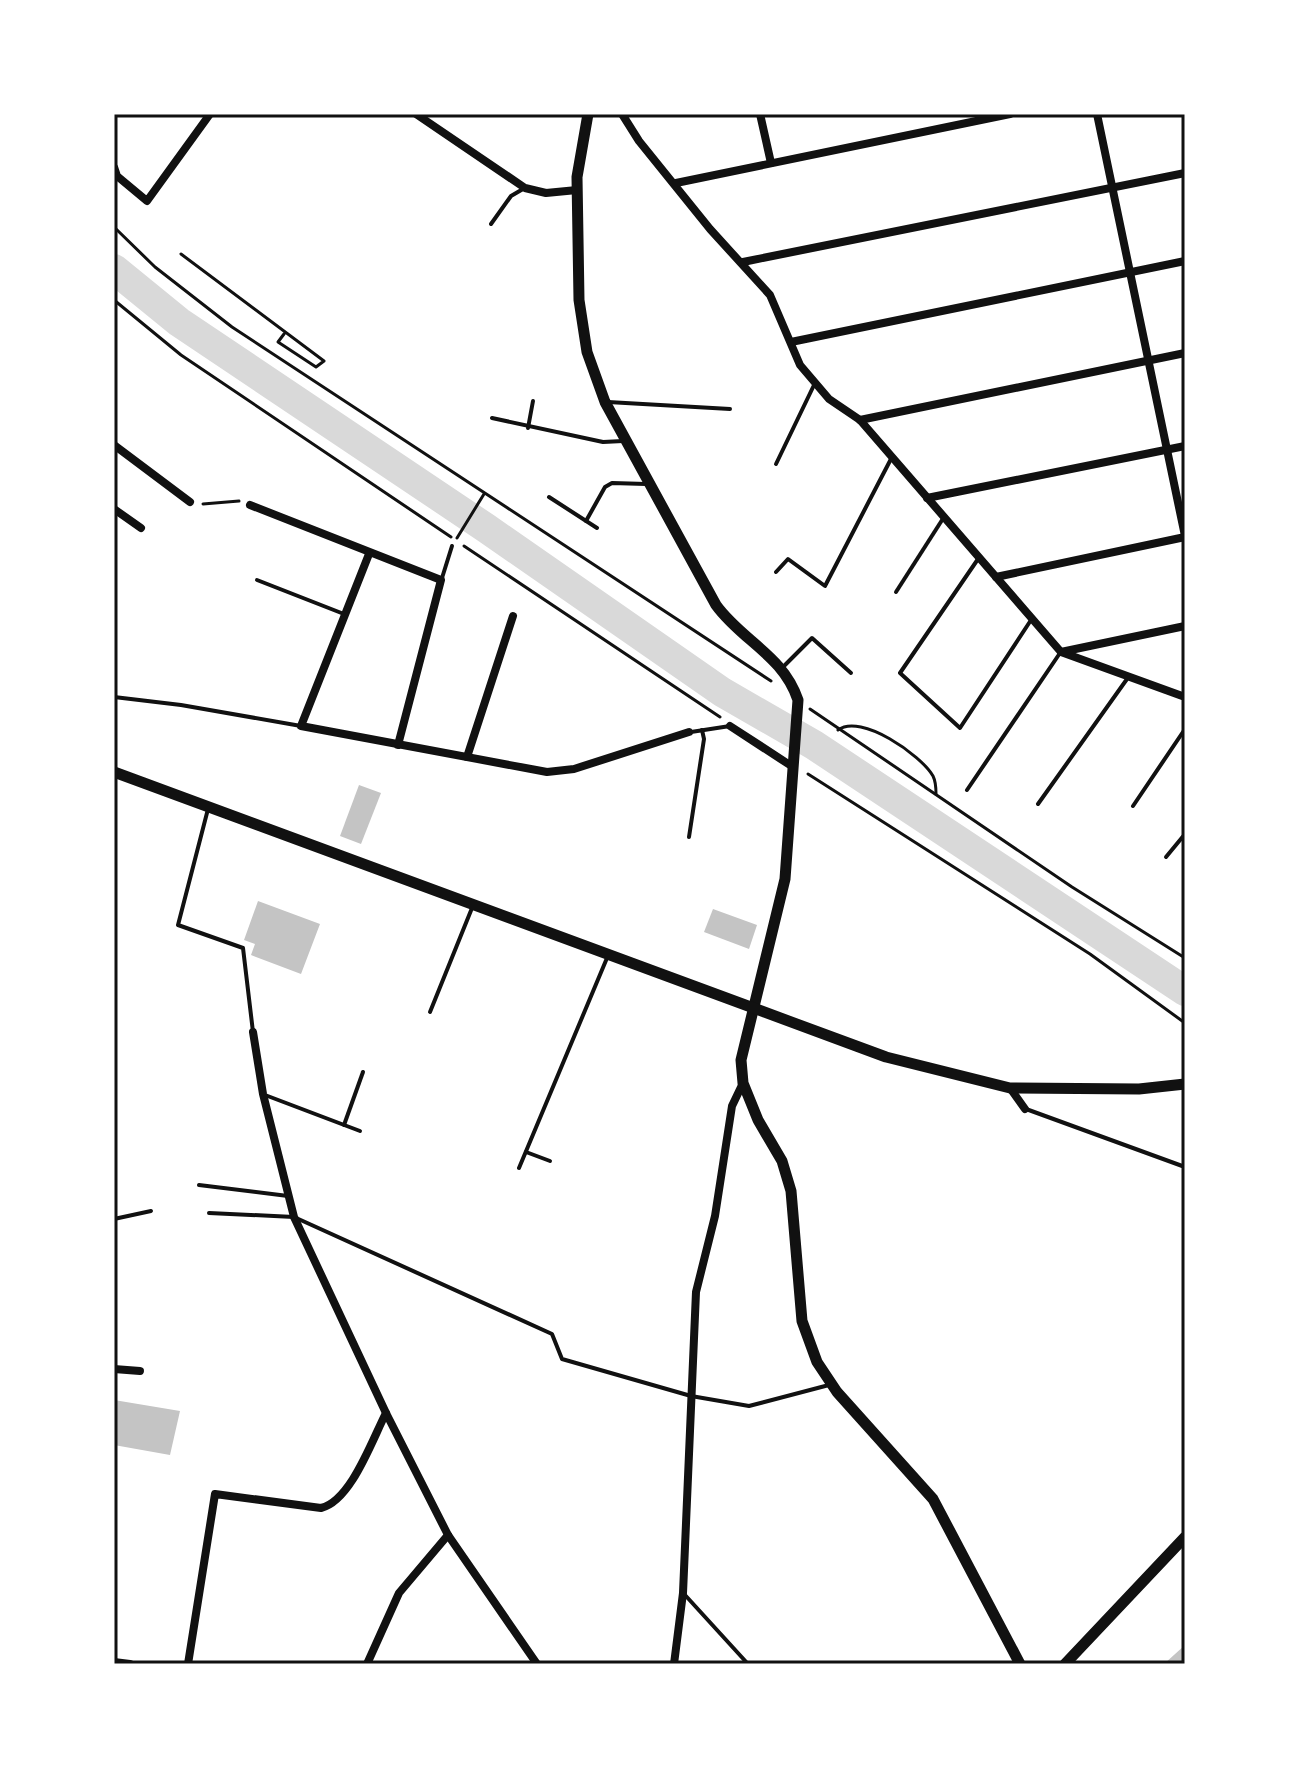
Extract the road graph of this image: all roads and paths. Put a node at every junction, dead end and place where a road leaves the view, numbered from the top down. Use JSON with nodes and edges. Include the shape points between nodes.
{"nodes":[{"id":1,"x":210,"y":114,"type":"edge"},
{"id":2,"x":416,"y":114,"type":"edge"},
{"id":3,"x":588,"y":114,"type":"edge"},
{"id":4,"x":622,"y":114,"type":"edge"},
{"id":5,"x":760,"y":114,"type":"edge"},
{"id":6,"x":1010,"y":114,"type":"edge"},
{"id":7,"x":1097,"y":114,"type":"edge"},
{"id":8,"x":771,"y":163,"type":"junction"},
{"id":9,"x":114,"y":167,"type":"edge"},
{"id":10,"x":1185,"y":173,"type":"edge"},
{"id":11,"x":676,"y":183,"type":"junction"},
{"id":12,"x":525,"y":188,"type":"junction"},
{"id":13,"x":1112,"y":189,"type":"junction"},
{"id":14,"x":577,"y":190,"type":"junction"},
{"id":15,"x":491,"y":224,"type":"dead end"},
{"id":16,"x":114,"y":227,"type":"edge"},
{"id":17,"x":181,"y":254,"type":"dead end"},
{"id":18,"x":1185,"y":261,"type":"edge"},
{"id":19,"x":743,"y":262,"type":"junction"},
{"id":20,"x":1130,"y":273,"type":"junction"},
{"id":21,"x":114,"y":300,"type":"edge"},
{"id":22,"x":284,"y":334,"type":"junction"},
{"id":23,"x":791,"y":342,"type":"junction"},
{"id":24,"x":1185,"y":353,"type":"edge"},
{"id":25,"x":306,"y":361,"type":"junction"},
{"id":26,"x":1148,"y":361,"type":"junction"},
{"id":27,"x":300,"y":369,"type":"junction"},
{"id":28,"x":815,"y":382,"type":"junction"},
{"id":29,"x":533,"y":401,"type":"dead end"},
{"id":30,"x":605,"y":402,"type":"junction"},
{"id":31,"x":730,"y":409,"type":"dead end"},
{"id":32,"x":492,"y":418,"type":"dead end"},
{"id":33,"x":860,"y":420,"type":"junction"},
{"id":34,"x":528,"y":428,"type":"junction"},
{"id":35,"x":627,"y":441,"type":"junction"},
{"id":36,"x":114,"y":445,"type":"edge"},
{"id":37,"x":1185,"y":446,"type":"edge"},
{"id":38,"x":1167,"y":450,"type":"junction"},
{"id":39,"x":892,"y":457,"type":"junction"},
{"id":40,"x":776,"y":464,"type":"dead end"},
{"id":41,"x":649,"y":483,"type":"junction"},
{"id":42,"x":484,"y":494,"type":"junction"},
{"id":43,"x":549,"y":497,"type":"dead end"},
{"id":44,"x":927,"y":498,"type":"junction"},
{"id":45,"x":190,"y":502,"type":"joint"},
{"id":46,"x":250,"y":505,"type":"joint"},
{"id":47,"x":114,"y":509,"type":"edge"},
{"id":48,"x":944,"y":517,"type":"junction"},
{"id":49,"x":586,"y":521,"type":"junction"},
{"id":50,"x":141,"y":528,"type":"dead end"},
{"id":51,"x":597,"y":528,"type":"dead end"},
{"id":52,"x":458,"y":535,"type":"dead end"},
{"id":53,"x":1185,"y":536,"type":"edge"},
{"id":54,"x":452,"y":546,"type":"dead end"},
{"id":55,"x":369,"y":554,"type":"junction"},
{"id":56,"x":979,"y":557,"type":"junction"},
{"id":57,"x":776,"y":572,"type":"dead end"},
{"id":58,"x":996,"y":577,"type":"junction"},
{"id":59,"x":257,"y":580,"type":"dead end"},
{"id":60,"x":441,"y":580,"type":"junction"},
{"id":61,"x":896,"y":592,"type":"dead end"},
{"id":62,"x":344,"y":614,"type":"junction"},
{"id":63,"x":513,"y":616,"type":"dead end"},
{"id":64,"x":1032,"y":618,"type":"junction"},
{"id":65,"x":1185,"y":626,"type":"edge"},
{"id":66,"x":1061,"y":652,"type":"junction"},
{"id":67,"x":782,"y":668,"type":"junction"},
{"id":68,"x":851,"y":673,"type":"dead end"},
{"id":69,"x":1129,"y":677,"type":"junction"},
{"id":70,"x":774,"y":683,"type":"dead end"},
{"id":71,"x":114,"y":697,"type":"edge"},
{"id":72,"x":1185,"y":697,"type":"edge"},
{"id":73,"x":818,"y":715,"type":"dead end"},
{"id":74,"x":301,"y":726,"type":"junction"},
{"id":75,"x":730,"y":726,"type":"junction"},
{"id":76,"x":1185,"y":729,"type":"edge"},
{"id":77,"x":702,"y":730,"type":"junction"},
{"id":78,"x":838,"y":730,"type":"junction"},
{"id":79,"x":689,"y":732,"type":"joint"},
{"id":80,"x":398,"y":745,"type":"junction"},
{"id":81,"x":467,"y":757,"type":"junction"},
{"id":82,"x":793,"y":765,"type":"junction"},
{"id":83,"x":114,"y":772,"type":"edge"},
{"id":84,"x":809,"y":775,"type":"dead end"},
{"id":85,"x":967,"y":790,"type":"dead end"},
{"id":86,"x":936,"y":795,"type":"junction"},
{"id":87,"x":1038,"y":804,"type":"dead end"},
{"id":88,"x":1133,"y":806,"type":"dead end"},
{"id":89,"x":208,"y":808,"type":"junction"},
{"id":90,"x":1185,"y":834,"type":"edge"},
{"id":91,"x":689,"y":837,"type":"dead end"},
{"id":92,"x":1166,"y":857,"type":"dead end"},
{"id":93,"x":473,"y":906,"type":"junction"},
{"id":94,"x":608,"y":956,"type":"junction"},
{"id":95,"x":1185,"y":958,"type":"edge"},
{"id":96,"x":753,"y":1011,"type":"junction"},
{"id":97,"x":430,"y":1012,"type":"dead end"},
{"id":98,"x":1185,"y":1023,"type":"edge"},
{"id":99,"x":253,"y":1032,"type":"joint"},
{"id":100,"x":363,"y":1072,"type":"dead end"},
{"id":101,"x":743,"y":1083,"type":"junction"},
{"id":102,"x":1185,"y":1084,"type":"edge"},
{"id":103,"x":1010,"y":1088,"type":"junction"},
{"id":104,"x":263,"y":1094,"type":"junction"},
{"id":105,"x":1025,"y":1109,"type":"joint"},
{"id":106,"x":344,"y":1125,"type":"junction"},
{"id":107,"x":360,"y":1131,"type":"dead end"},
{"id":108,"x":526,"y":1152,"type":"junction"},
{"id":109,"x":550,"y":1161,"type":"dead end"},
{"id":110,"x":1185,"y":1167,"type":"edge"},
{"id":111,"x":519,"y":1168,"type":"dead end"},
{"id":112,"x":199,"y":1185,"type":"dead end"},
{"id":113,"x":289,"y":1196,"type":"junction"},
{"id":114,"x":151,"y":1211,"type":"dead end"},
{"id":115,"x":209,"y":1213,"type":"dead end"},
{"id":116,"x":294,"y":1217,"type":"junction"},
{"id":117,"x":114,"y":1219,"type":"edge"},
{"id":118,"x":114,"y":1369,"type":"edge"},
{"id":119,"x":140,"y":1371,"type":"dead end"},
{"id":120,"x":831,"y":1384,"type":"junction"},
{"id":121,"x":691,"y":1396,"type":"junction"},
{"id":122,"x":386,"y":1413,"type":"junction"},
{"id":123,"x":448,"y":1535,"type":"junction"},
{"id":124,"x":1185,"y":1537,"type":"edge"},
{"id":125,"x":683,"y":1593,"type":"junction"},
{"id":126,"x":114,"y":1662,"type":"edge"},
{"id":127,"x":130,"y":1664,"type":"edge"},
{"id":128,"x":188,"y":1664,"type":"edge"},
{"id":129,"x":367,"y":1664,"type":"edge"},
{"id":130,"x":537,"y":1664,"type":"edge"},
{"id":131,"x":674,"y":1664,"type":"edge"},
{"id":132,"x":748,"y":1664,"type":"edge"},
{"id":133,"x":1020,"y":1664,"type":"edge"},
{"id":134,"x":1065,"y":1664,"type":"edge"}],
"edges":[{"from":1,"to":9,"type":"street","via":[[147,201],[117,176]]},
{"from":2,"to":12,"type":"street"},
{"from":3,"to":14,"type":"street"},
{"from":4,"to":11,"type":"street"},
{"from":5,"to":8,"type":"street"},
{"from":6,"to":8,"type":"street"},
{"from":7,"to":13,"type":"street"},
{"from":8,"to":11,"type":"street"},
{"from":10,"to":13,"type":"street"},
{"from":11,"to":19,"type":"street"},
{"from":12,"to":14,"type":"street","via":[[546,193]]},
{"from":12,"to":15,"type":"lane","via":[[511,196]]},
{"from":13,"to":19,"type":"street"},
{"from":13,"to":20,"type":"street"},
{"from":14,"to":30,"type":"street","via":[[582,323]]},
{"from":16,"to":27,"type":"path","via":[[198,302]]},
{"from":17,"to":22,"type":"path"},
{"from":18,"to":20,"type":"street"},
{"from":19,"to":23,"type":"street","via":[[770,295]]},
{"from":20,"to":23,"type":"street"},
{"from":20,"to":26,"type":"street"},
{"from":21,"to":75,"type":"path","via":[[181,355]]},
{"from":22,"to":25,"type":"path","via":[[278,342]]},
{"from":22,"to":25,"type":"path","via":[[324,361],[316,367]]},
{"from":23,"to":28,"type":"street","via":[[800,365]]},
{"from":24,"to":26,"type":"street"},
{"from":25,"to":27,"type":"path"},
{"from":26,"to":33,"type":"street"},
{"from":26,"to":38,"type":"street"},
{"from":27,"to":42,"type":"path"},
{"from":28,"to":33,"type":"street"},
{"from":28,"to":40,"type":"lane"},
{"from":29,"to":34,"type":"lane"},
{"from":30,"to":31,"type":"lane"},
{"from":30,"to":35,"type":"street"},
{"from":32,"to":34,"type":"lane"},
{"from":33,"to":39,"type":"street"},
{"from":34,"to":35,"type":"lane","via":[[603,442]]},
{"from":35,"to":41,"type":"street"},
{"from":36,"to":45,"type":"street"},
{"from":37,"to":38,"type":"street"},
{"from":38,"to":44,"type":"street"},
{"from":38,"to":53,"type":"street"},
{"from":39,"to":44,"type":"street"},
{"from":39,"to":57,"type":"lane","via":[[825,586],[788,559]]},
{"from":41,"to":49,"type":"lane","via":[[605,487]]},
{"from":41,"to":67,"type":"street","via":[[716,605]]},
{"from":42,"to":52,"type":"path"},
{"from":42,"to":70,"type":"path"},
{"from":43,"to":49,"type":"lane"},
{"from":44,"to":48,"type":"street"},
{"from":45,"to":46,"type":"path","via":[[235,500]]},
{"from":46,"to":55,"type":"street"},
{"from":47,"to":50,"type":"street"},
{"from":48,"to":56,"type":"street"},
{"from":48,"to":61,"type":"lane"},
{"from":49,"to":51,"type":"lane"},
{"from":53,"to":58,"type":"street"},
{"from":54,"to":60,"type":"lane"},
{"from":55,"to":60,"type":"street"},
{"from":55,"to":62,"type":"street"},
{"from":56,"to":58,"type":"street"},
{"from":56,"to":64,"type":"lane","via":[[900,673],[960,728]]},
{"from":58,"to":64,"type":"street"},
{"from":59,"to":62,"type":"lane"},
{"from":60,"to":80,"type":"street"},
{"from":62,"to":74,"type":"street"},
{"from":63,"to":81,"type":"street"},
{"from":64,"to":66,"type":"street"},
{"from":65,"to":66,"type":"street"},
{"from":66,"to":69,"type":"street"},
{"from":66,"to":85,"type":"lane"},
{"from":67,"to":68,"type":"lane","via":[[812,638]]},
{"from":67,"to":82,"type":"street","via":[[798,707]]},
{"from":69,"to":72,"type":"street"},
{"from":69,"to":87,"type":"lane"},
{"from":71,"to":74,"type":"lane"},
{"from":73,"to":78,"type":"path"},
{"from":74,"to":80,"type":"street"},
{"from":75,"to":77,"type":"lane"},
{"from":75,"to":82,"type":"street"},
{"from":76,"to":88,"type":"lane"},
{"from":77,"to":79,"type":"lane"},
{"from":77,"to":91,"type":"lane"},
{"from":78,"to":86,"type":"path"},
{"from":78,"to":86,"type":"path","via":[[852,725],[897,744],[929,770]]},
{"from":79,"to":81,"type":"street","via":[[560,771]]},
{"from":80,"to":81,"type":"street"},
{"from":82,"to":96,"type":"street","via":[[785,879]]},
{"from":83,"to":89,"type":"street"},
{"from":84,"to":98,"type":"path","via":[[1090,954]]},
{"from":86,"to":95,"type":"path"},
{"from":89,"to":93,"type":"street"},
{"from":89,"to":99,"type":"lane","via":[[178,925],[243,948]]},
{"from":90,"to":92,"type":"lane"},
{"from":93,"to":94,"type":"street"},
{"from":93,"to":97,"type":"lane"},
{"from":94,"to":96,"type":"street"},
{"from":94,"to":108,"type":"lane"},
{"from":96,"to":101,"type":"street","via":[[741,1060]]},
{"from":96,"to":103,"type":"street","via":[[886,1057]]},
{"from":99,"to":104,"type":"street"},
{"from":100,"to":106,"type":"lane"},
{"from":101,"to":120,"type":"street","via":[[791,1191],[802,1321]]},
{"from":101,"to":121,"type":"street","via":[[732,1106],[715,1216],[696,1292]]},
{"from":102,"to":103,"type":"street"},
{"from":103,"to":105,"type":"street"},
{"from":104,"to":106,"type":"lane"},
{"from":104,"to":113,"type":"street"},
{"from":105,"to":110,"type":"lane"},
{"from":106,"to":107,"type":"lane"},
{"from":108,"to":109,"type":"lane"},
{"from":108,"to":111,"type":"lane"},
{"from":112,"to":113,"type":"lane"},
{"from":113,"to":116,"type":"street"},
{"from":114,"to":117,"type":"lane"},
{"from":115,"to":116,"type":"lane"},
{"from":116,"to":121,"type":"lane","via":[[552,1334],[562,1359]]},
{"from":116,"to":122,"type":"street"},
{"from":118,"to":119,"type":"street"},
{"from":120,"to":121,"type":"lane","via":[[749,1406]]},
{"from":120,"to":133,"type":"street","via":[[933,1499]]},
{"from":121,"to":125,"type":"street"},
{"from":122,"to":123,"type":"street"},
{"from":122,"to":128,"type":"street","via":[[344,1494],[331,1505],[215,1494]]},
{"from":123,"to":129,"type":"street","via":[[399,1593]]},
{"from":123,"to":130,"type":"street"},
{"from":124,"to":134,"type":"street"},
{"from":125,"to":131,"type":"street"},
{"from":125,"to":132,"type":"lane"},
{"from":126,"to":127,"type":"street"}]}
